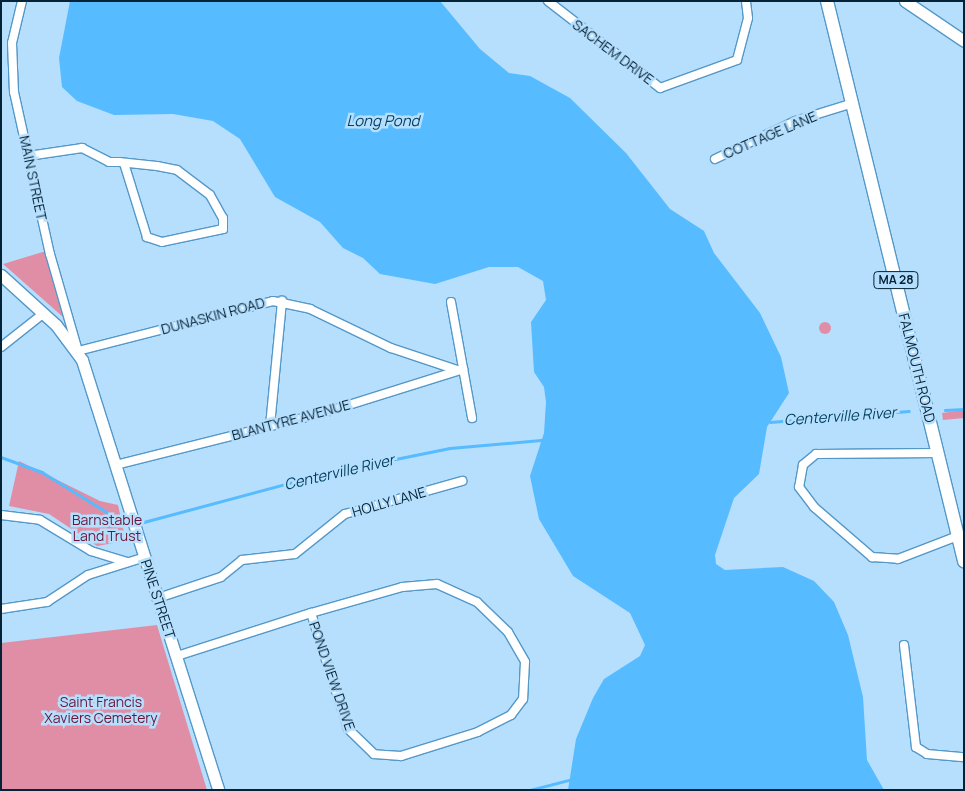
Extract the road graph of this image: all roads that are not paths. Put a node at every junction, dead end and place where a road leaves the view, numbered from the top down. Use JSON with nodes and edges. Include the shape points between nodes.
{"nodes":[{"id":1,"x":22,"y":1,"type":"edge"},
{"id":2,"x":548,"y":1,"type":"edge"},
{"id":3,"x":746,"y":1,"type":"edge"},
{"id":4,"x":827,"y":1,"type":"edge"},
{"id":5,"x":905,"y":1,"type":"edge"},
{"id":6,"x":964,"y":41,"type":"edge"},
{"id":7,"x":853,"y":103,"type":"junction"},
{"id":8,"x":28,"y":156,"type":"junction"},
{"id":9,"x":715,"y":159,"type":"dead end"},
{"id":10,"x":124,"y":163,"type":"junction"},
{"id":11,"x":1,"y":275,"type":"edge"},
{"id":12,"x":282,"y":301,"type":"junction"},
{"id":13,"x":451,"y":302,"type":"dead end"},
{"id":14,"x":44,"y":313,"type":"junction"},
{"id":15,"x":1,"y":347,"type":"edge"},
{"id":16,"x":78,"y":351,"type":"junction"},
{"id":17,"x":460,"y":369,"type":"junction"},
{"id":18,"x":472,"y":418,"type":"dead end"},
{"id":19,"x":270,"y":426,"type":"junction"},
{"id":20,"x":938,"y":453,"type":"junction"},
{"id":21,"x":116,"y":465,"type":"junction"},
{"id":22,"x":462,"y":481,"type":"dead end"},
{"id":23,"x":1,"y":515,"type":"edge"},
{"id":24,"x":958,"y":536,"type":"junction"},
{"id":25,"x":145,"y":557,"type":"junction"},
{"id":26,"x":964,"y":561,"type":"edge"},
{"id":27,"x":128,"y":562,"type":"junction"},
{"id":28,"x":158,"y":598,"type":"junction"},
{"id":29,"x":1,"y":609,"type":"edge"},
{"id":30,"x":311,"y":613,"type":"junction"},
{"id":31,"x":904,"y":645,"type":"dead end"},
{"id":32,"x":177,"y":656,"type":"junction"},
{"id":33,"x":964,"y":757,"type":"edge"},
{"id":34,"x":218,"y":790,"type":"edge"}],
"edges":[{"from":1,"to":8,"type":"street","name":"MAIN STREET","via":[[12,43],[12,71]]},
{"from":2,"to":3,"type":"street","name":"SACHEM DRIVE","via":[[660,88],[737,60],[748,18]]},
{"from":4,"to":7,"type":"main road","name":"FALMOUTH ROAD","number":"MA 28"},
{"from":5,"to":6,"type":"main road"},
{"from":7,"to":9,"type":"street","name":"COTTAGE LANE","via":[[795,121]]},
{"from":7,"to":20,"type":"main road","name":"FALMOUTH ROAD","number":"MA 28"},
{"from":8,"to":10,"type":"street","via":[[82,148],[109,162]]},
{"from":8,"to":16,"type":"street","name":"MAIN STREET"},
{"from":10,"to":10,"type":"street","via":[[187,175],[217,205],[223,229],[175,240],[152,240],[143,233]]},
{"from":11,"to":14,"type":"main road"},
{"from":12,"to":16,"type":"street","name":"DUNASKIN ROAD","via":[[264,301]]},
{"from":12,"to":17,"type":"street","name":"DUNASKIN ROAD","via":[[310,309],[391,348]]},
{"from":12,"to":19,"type":"street"},
{"from":13,"to":17,"type":"street"},
{"from":14,"to":15,"type":"street"},
{"from":14,"to":16,"type":"main road"},
{"from":16,"to":21,"type":"main road","name":"PINE STREET"},
{"from":17,"to":18,"type":"street"},
{"from":17,"to":19,"type":"street","name":"BLANTYRE AVENUE","via":[[418,386]]},
{"from":19,"to":21,"type":"street","name":"BLANTYRE AVENUE"},
{"from":20,"to":24,"type":"main road","name":"FALMOUTH ROAD","number":"MA 28"},
{"from":20,"to":24,"type":"street","via":[[816,454],[803,465],[799,487],[814,507],[872,557],[898,559]]},
{"from":21,"to":25,"type":"main road","name":"PINE STREET"},
{"from":22,"to":28,"type":"street","name":"HOLLY LANE","via":[[344,514],[295,554],[242,560],[221,577]]},
{"from":23,"to":27,"type":"street","via":[[40,520],[90,551]]},
{"from":24,"to":26,"type":"main road","name":"FALMOUTH ROAD","number":"MA 28"},
{"from":25,"to":27,"type":"street"},
{"from":25,"to":28,"type":"main road","name":"PINE STREET"},
{"from":27,"to":29,"type":"street","via":[[88,575],[47,602]]},
{"from":28,"to":32,"type":"main road","name":"PINE STREET"},
{"from":30,"to":30,"type":"street","name":"POND VIEW DRIVE","via":[[420,584],[456,590],[487,610],[516,646],[526,671],[523,700],[511,715],[478,732],[402,756],[374,754],[348,729]]},
{"from":30,"to":32,"type":"street","name":"POND VIEW DRIVE"},
{"from":31,"to":33,"type":"street","via":[[916,747],[927,754]]},
{"from":32,"to":34,"type":"main road","name":"PINE STREET"}]}
